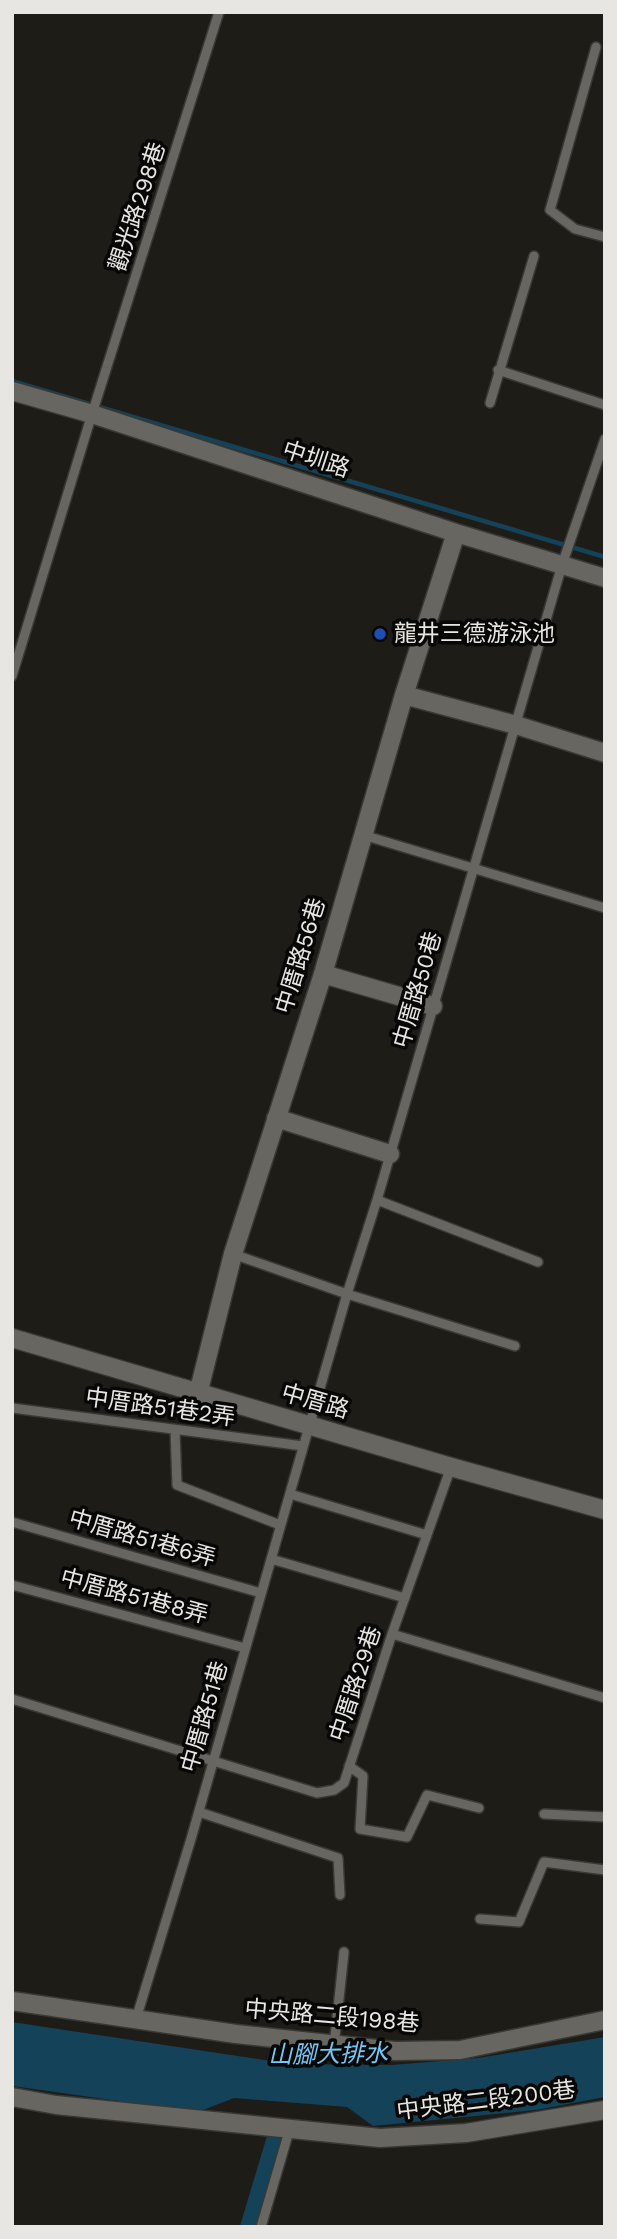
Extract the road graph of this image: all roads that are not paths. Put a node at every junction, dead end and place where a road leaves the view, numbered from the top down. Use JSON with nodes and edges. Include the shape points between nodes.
{"nodes":[{"id":1,"x":219,"y":12,"type":"edge"},
{"id":2,"x":596,"y":47,"type":"dead end"},
{"id":3,"x":605,"y":237,"type":"edge"},
{"id":4,"x":534,"y":256,"type":"dead end"},
{"id":5,"x":498,"y":370,"type":"junction"},
{"id":6,"x":12,"y":391,"type":"edge"},
{"id":7,"x":490,"y":403,"type":"dead end"},
{"id":8,"x":605,"y":405,"type":"edge"},
{"id":9,"x":92,"y":414,"type":"junction"},
{"id":10,"x":605,"y":439,"type":"edge"},
{"id":11,"x":456,"y":533,"type":"junction"},
{"id":12,"x":562,"y":565,"type":"junction"},
{"id":13,"x":605,"y":578,"type":"edge"},
{"id":14,"x":12,"y":676,"type":"edge"},
{"id":15,"x":404,"y":695,"type":"junction"},
{"id":16,"x":516,"y":725,"type":"junction"},
{"id":17,"x":605,"y":753,"type":"edge"},
{"id":18,"x":363,"y":835,"type":"junction"},
{"id":19,"x":473,"y":870,"type":"junction"},
{"id":20,"x":605,"y":908,"type":"edge"},
{"id":21,"x":323,"y":974,"type":"junction"},
{"id":22,"x":433,"y":1006,"type":"junction"},
{"id":23,"x":276,"y":1118,"type":"junction"},
{"id":24,"x":390,"y":1154,"type":"junction"},
{"id":25,"x":377,"y":1200,"type":"junction"},
{"id":26,"x":233,"y":1254,"type":"junction"},
{"id":27,"x":538,"y":1262,"type":"dead end"},
{"id":28,"x":347,"y":1294,"type":"junction"},
{"id":29,"x":12,"y":1338,"type":"edge"},
{"id":30,"x":515,"y":1346,"type":"dead end"},
{"id":31,"x":198,"y":1394,"type":"junction"},
{"id":32,"x":12,"y":1408,"type":"edge"},
{"id":33,"x":309,"y":1426,"type":"junction"},
{"id":34,"x":175,"y":1430,"type":"junction"},
{"id":35,"x":303,"y":1446,"type":"junction"},
{"id":36,"x":452,"y":1468,"type":"junction"},
{"id":37,"x":290,"y":1494,"type":"junction"},
{"id":38,"x":605,"y":1510,"type":"edge"},
{"id":39,"x":12,"y":1522,"type":"edge"},
{"id":40,"x":280,"y":1525,"type":"junction"},
{"id":41,"x":427,"y":1535,"type":"junction"},
{"id":42,"x":271,"y":1559,"type":"junction"},
{"id":43,"x":12,"y":1585,"type":"edge"},
{"id":44,"x":261,"y":1593,"type":"junction"},
{"id":45,"x":405,"y":1598,"type":"junction"},
{"id":46,"x":392,"y":1634,"type":"junction"},
{"id":47,"x":245,"y":1647,"type":"junction"},
{"id":48,"x":605,"y":1698,"type":"edge"},
{"id":49,"x":12,"y":1699,"type":"edge"},
{"id":50,"x":213,"y":1761,"type":"junction"},
{"id":51,"x":349,"y":1766,"type":"junction"},
{"id":52,"x":479,"y":1808,"type":"dead end"},
{"id":53,"x":199,"y":1812,"type":"junction"},
{"id":54,"x":544,"y":1814,"type":"dead end"},
{"id":55,"x":605,"y":1817,"type":"edge"},
{"id":56,"x":605,"y":1870,"type":"edge"},
{"id":57,"x":340,"y":1895,"type":"dead end"},
{"id":58,"x":480,"y":1919,"type":"dead end"},
{"id":59,"x":344,"y":1952,"type":"dead end"},
{"id":60,"x":12,"y":2001,"type":"edge"},
{"id":61,"x":136,"y":2019,"type":"junction"},
{"id":62,"x":605,"y":2020,"type":"edge"},
{"id":63,"x":334,"y":2046,"type":"junction"},
{"id":64,"x":12,"y":2097,"type":"edge"},
{"id":65,"x":605,"y":2110,"type":"edge"},
{"id":66,"x":290,"y":2128,"type":"junction"},
{"id":67,"x":261,"y":2227,"type":"edge"}],
"edges":[{"from":1,"to":9,"type":"lane","name":"觀光路298巷"},
{"from":2,"to":3,"type":"lane","via":[[550,210],[575,229]]},
{"from":4,"to":5,"type":"lane"},
{"from":5,"to":7,"type":"lane"},
{"from":5,"to":8,"type":"lane"},
{"from":6,"to":9,"type":"street","name":"中圳路"},
{"from":9,"to":11,"type":"street","name":"中圳路"},
{"from":9,"to":14,"type":"lane","name":"觀光路298巷"},
{"from":10,"to":12,"type":"lane","name":"中厝路50巷"},
{"from":11,"to":12,"type":"street","name":"中圳路"},
{"from":11,"to":15,"type":"street","name":"中厝路56巷"},
{"from":12,"to":13,"type":"street","name":"中圳路"},
{"from":12,"to":16,"type":"lane","name":"中厝路50巷"},
{"from":15,"to":16,"type":"street"},
{"from":15,"to":18,"type":"street","name":"中厝路56巷"},
{"from":16,"to":17,"type":"street"},
{"from":16,"to":19,"type":"lane","name":"中厝路50巷"},
{"from":18,"to":19,"type":"lane"},
{"from":18,"to":21,"type":"street","name":"中厝路56巷"},
{"from":19,"to":20,"type":"lane"},
{"from":19,"to":22,"type":"lane","name":"中厝路50巷"},
{"from":21,"to":22,"type":"street"},
{"from":21,"to":23,"type":"street","name":"中厝路56巷"},
{"from":22,"to":24,"type":"lane","name":"中厝路50巷"},
{"from":23,"to":24,"type":"street"},
{"from":23,"to":26,"type":"street","name":"中厝路56巷"},
{"from":24,"to":25,"type":"lane","name":"中厝路50巷"},
{"from":25,"to":27,"type":"lane"},
{"from":25,"to":28,"type":"lane","name":"中厝路50巷"},
{"from":26,"to":28,"type":"lane"},
{"from":26,"to":31,"type":"street","name":"中厝路56巷"},
{"from":28,"to":30,"type":"lane"},
{"from":28,"to":33,"type":"lane","name":"中厝路50巷"},
{"from":29,"to":31,"type":"street","name":"中厝路"},
{"from":31,"to":33,"type":"street","name":"中厝路"},
{"from":32,"to":34,"type":"lane","name":"中厝路51巷2弄"},
{"from":33,"to":35,"type":"lane","name":"中厝路51巷"},
{"from":33,"to":36,"type":"street","name":"中厝路"},
{"from":34,"to":35,"type":"lane","name":"中厝路51巷2弄"},
{"from":34,"to":40,"type":"lane","via":[[177,1485]]},
{"from":35,"to":37,"type":"lane","name":"中厝路51巷"},
{"from":36,"to":38,"type":"street","name":"中厝路"},
{"from":36,"to":41,"type":"lane","name":"中厝路29巷"},
{"from":37,"to":40,"type":"lane","name":"中厝路51巷"},
{"from":37,"to":41,"type":"lane"},
{"from":39,"to":44,"type":"lane","name":"中厝路51巷6弄"},
{"from":40,"to":42,"type":"lane","name":"中厝路51巷"},
{"from":41,"to":45,"type":"lane","name":"中厝路29巷"},
{"from":42,"to":44,"type":"lane","name":"中厝路51巷"},
{"from":42,"to":45,"type":"lane"},
{"from":43,"to":47,"type":"lane","name":"中厝路51巷8弄"},
{"from":44,"to":47,"type":"lane","name":"中厝路51巷"},
{"from":45,"to":46,"type":"lane","name":"中厝路29巷"},
{"from":46,"to":48,"type":"lane"},
{"from":46,"to":51,"type":"lane","name":"中厝路29巷"},
{"from":47,"to":50,"type":"lane","name":"中厝路51巷"},
{"from":49,"to":50,"type":"lane"},
{"from":50,"to":51,"type":"lane","name":"中厝路29巷","via":[[317,1793],[344,1783]]},
{"from":50,"to":53,"type":"lane","name":"中厝路51巷"},
{"from":51,"to":52,"type":"lane","via":[[363,1776],[359,1829],[407,1837],[427,1795]]},
{"from":53,"to":57,"type":"lane","via":[[338,1858]]},
{"from":53,"to":61,"type":"lane","name":"中厝路51巷"},
{"from":54,"to":55,"type":"lane"},
{"from":56,"to":58,"type":"lane","via":[[544,1862],[519,1922]]},
{"from":59,"to":63,"type":"lane"},
{"from":60,"to":61,"type":"street","name":"中央路二段198巷"},
{"from":61,"to":63,"type":"street","name":"中央路二段198巷"},
{"from":62,"to":63,"type":"street","name":"中央路二段198巷","via":[[460,2050]]},
{"from":64,"to":66,"type":"street","name":"中央路二段200巷"},
{"from":65,"to":66,"type":"street","name":"中央路二段200巷","via":[[466,2133],[380,2138]]},
{"from":66,"to":67,"type":"lane"}]}
